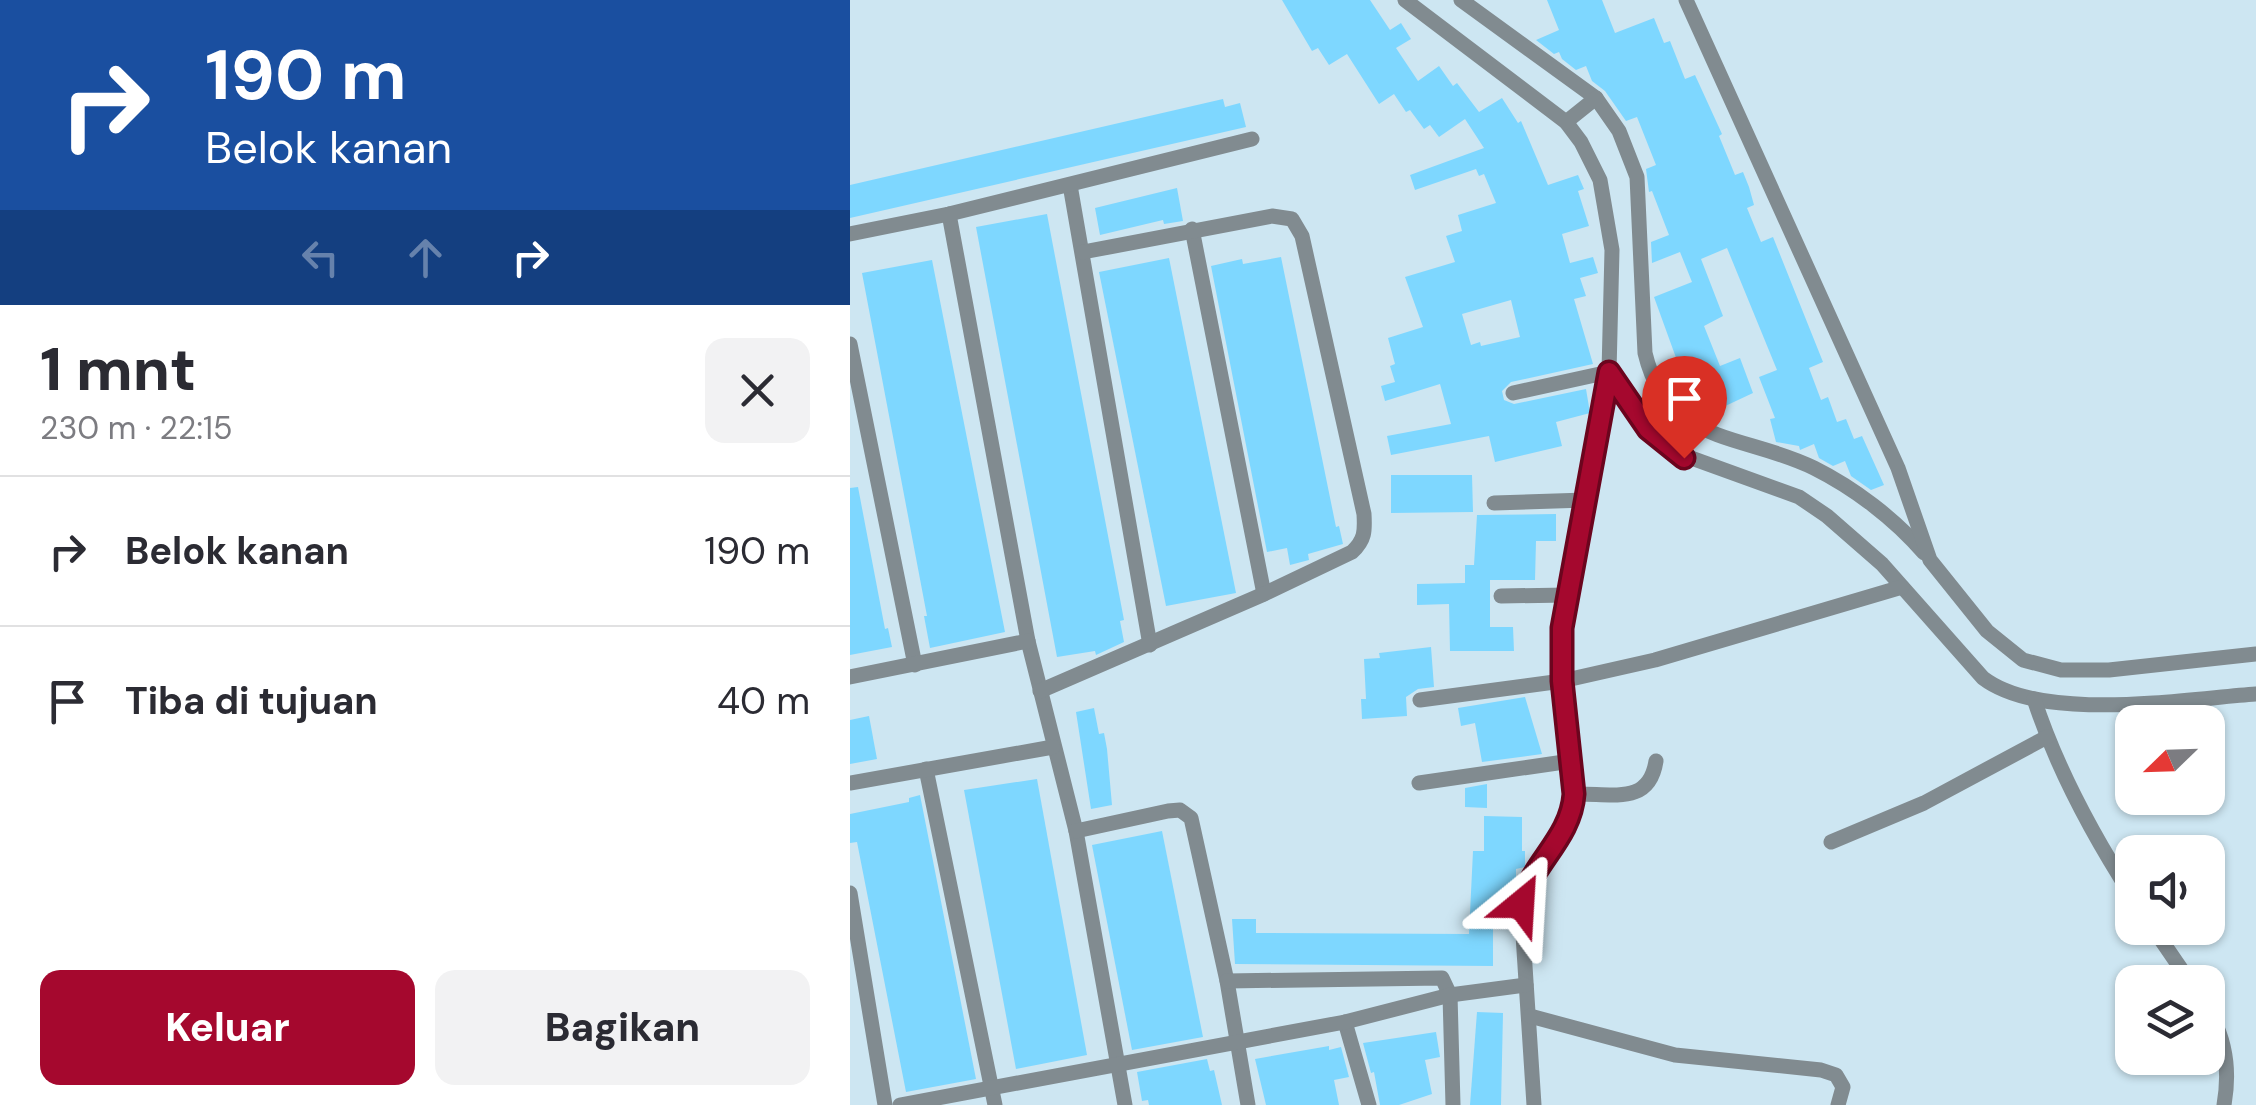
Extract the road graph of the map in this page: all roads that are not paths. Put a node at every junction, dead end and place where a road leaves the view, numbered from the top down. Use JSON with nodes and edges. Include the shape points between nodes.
{"nodes":[{"id":1,"x":1405,"y":0,"type":"edge"},
{"id":2,"x":1461,"y":0,"type":"edge"},
{"id":3,"x":1686,"y":0,"type":"edge"},
{"id":4,"x":1594,"y":101,"type":"junction"},
{"id":5,"x":1571,"y":119,"type":"junction"},
{"id":6,"x":1252,"y":139,"type":"dead end"},
{"id":7,"x":1070,"y":185,"type":"junction"},
{"id":8,"x":949,"y":214,"type":"junction"},
{"id":9,"x":1192,"y":229,"type":"junction"},
{"id":10,"x":850,"y":234,"type":"edge"},
{"id":11,"x":1084,"y":252,"type":"junction"},
{"id":12,"x":1629,"y":274,"type":"junction"},
{"id":13,"x":850,"y":344,"type":"edge"},
{"id":14,"x":1609,"y":372,"type":"junction"},
{"id":15,"x":1513,"y":393,"type":"dead end"},
{"id":16,"x":1806,"y":482,"type":"junction"},
{"id":17,"x":1586,"y":500,"type":"junction"},
{"id":18,"x":1494,"y":503,"type":"dead end"},
{"id":19,"x":1930,"y":560,"type":"junction"},
{"id":20,"x":1902,"y":587,"type":"junction"},
{"id":21,"x":1264,"y":594,"type":"junction"},
{"id":22,"x":1500,"y":596,"type":"dead end"},
{"id":23,"x":1567,"y":596,"type":"junction"},
{"id":24,"x":1028,"y":641,"type":"junction"},
{"id":25,"x":1150,"y":645,"type":"junction"},
{"id":26,"x":2256,"y":654,"type":"edge"},
{"id":27,"x":916,"y":665,"type":"junction"},
{"id":28,"x":850,"y":677,"type":"edge"},
{"id":29,"x":1562,"y":681,"type":"junction"},
{"id":30,"x":1040,"y":691,"type":"junction"},
{"id":31,"x":2256,"y":694,"type":"edge"},
{"id":32,"x":2034,"y":699,"type":"junction"},
{"id":33,"x":1420,"y":700,"type":"dead end"},
{"id":34,"x":2046,"y":737,"type":"junction"},
{"id":35,"x":1053,"y":747,"type":"junction"},
{"id":36,"x":1656,"y":760,"type":"dead end"},
{"id":37,"x":1570,"y":761,"type":"junction"},
{"id":38,"x":926,"y":768,"type":"junction"},
{"id":39,"x":1419,"y":782,"type":"dead end"},
{"id":40,"x":850,"y":783,"type":"edge"},
{"id":41,"x":1574,"y":794,"type":"junction"},
{"id":42,"x":1076,"y":831,"type":"junction"},
{"id":43,"x":1831,"y":842,"type":"dead end"},
{"id":44,"x":2115,"y":869,"type":"edge"},
{"id":45,"x":850,"y":893,"type":"edge"},
{"id":46,"x":1226,"y":981,"type":"junction"},
{"id":47,"x":1526,"y":985,"type":"junction"},
{"id":48,"x":1450,"y":996,"type":"junction"},
{"id":49,"x":1530,"y":1016,"type":"junction"},
{"id":50,"x":1346,"y":1022,"type":"junction"},
{"id":51,"x":1236,"y":1042,"type":"junction"},
{"id":52,"x":2225,"y":1050,"type":"edge"},
{"id":53,"x":1117,"y":1066,"type":"junction"},
{"id":54,"x":993,"y":1097,"type":"edge"},
{"id":55,"x":886,"y":1105,"type":"edge"},
{"id":56,"x":900,"y":1105,"type":"edge"},
{"id":57,"x":1125,"y":1105,"type":"edge"},
{"id":58,"x":1248,"y":1105,"type":"edge"},
{"id":59,"x":1369,"y":1105,"type":"edge"},
{"id":60,"x":1454,"y":1105,"type":"edge"},
{"id":61,"x":1534,"y":1105,"type":"edge"},
{"id":62,"x":1838,"y":1105,"type":"edge"},
{"id":63,"x":2224,"y":1105,"type":"edge"}],
"edges":[{"from":1,"to":5,"type":"street"},
{"from":2,"to":4,"type":"street"},
{"from":3,"to":19,"type":"street","via":[[1898,468]]},
{"from":4,"to":5,"type":"street"},
{"from":4,"to":12,"type":"street","via":[[1620,130],[1637,177]]},
{"from":5,"to":12,"type":"street","via":[[1600,180],[1612,250]]},
{"from":6,"to":7,"type":"street"},
{"from":7,"to":8,"type":"street"},
{"from":7,"to":11,"type":"street"},
{"from":8,"to":10,"type":"street"},
{"from":8,"to":24,"type":"street"},
{"from":9,"to":11,"type":"street"},
{"from":9,"to":21,"type":"street"},
{"from":9,"to":21,"type":"street","via":[[1272,216],[1296,222],[1364,514],[1365,533],[1352,552]]},
{"from":11,"to":25,"type":"street"},
{"from":12,"to":14,"type":"street"},
{"from":12,"to":16,"type":"street","via":[[1651,379],[1661,396],[1690,424]]},
{"from":13,"to":27,"type":"street"},
{"from":14,"to":15,"type":"street"},
{"from":14,"to":16,"type":"street","via":[[1672,452]]},
{"from":14,"to":17,"type":"street"},
{"from":16,"to":19,"type":"street","via":[[1886,515]]},
{"from":16,"to":20,"type":"street","via":[[1827,516]]},
{"from":17,"to":18,"type":"street"},
{"from":17,"to":23,"type":"street"},
{"from":19,"to":26,"type":"street","via":[[1987,630],[2035,666],[2109,670]]},
{"from":20,"to":29,"type":"street"},
{"from":20,"to":32,"type":"street","via":[[1983,678]]},
{"from":21,"to":25,"type":"street"},
{"from":22,"to":23,"type":"street"},
{"from":23,"to":29,"type":"street"},
{"from":24,"to":27,"type":"street"},
{"from":24,"to":30,"type":"street"},
{"from":25,"to":30,"type":"street"},
{"from":27,"to":28,"type":"street"},
{"from":29,"to":33,"type":"street"},
{"from":29,"to":37,"type":"street"},
{"from":30,"to":35,"type":"street"},
{"from":31,"to":32,"type":"street","via":[[2108,704]]},
{"from":32,"to":34,"type":"street"},
{"from":34,"to":43,"type":"street","via":[[1924,803]]},
{"from":34,"to":44,"type":"street"},
{"from":35,"to":38,"type":"street"},
{"from":35,"to":42,"type":"street"},
{"from":36,"to":41,"type":"street","via":[[1651,781],[1638,792]]},
{"from":37,"to":39,"type":"street"},
{"from":37,"to":41,"type":"street"},
{"from":38,"to":40,"type":"street"},
{"from":38,"to":54,"type":"street"},
{"from":41,"to":47,"type":"street","via":[[1568,825],[1526,885],[1521,904]]},
{"from":42,"to":46,"type":"street","via":[[1186,813],[1194,824]]},
{"from":42,"to":53,"type":"street"},
{"from":45,"to":55,"type":"street"},
{"from":46,"to":48,"type":"street","via":[[1438,976]]},
{"from":46,"to":51,"type":"street"},
{"from":47,"to":48,"type":"street"},
{"from":47,"to":49,"type":"street"},
{"from":48,"to":50,"type":"street"},
{"from":48,"to":60,"type":"street"},
{"from":49,"to":61,"type":"street"},
{"from":49,"to":62,"type":"street","via":[[1676,1055],[1822,1070],[1843,1087]]},
{"from":50,"to":51,"type":"street"},
{"from":50,"to":59,"type":"street"},
{"from":51,"to":53,"type":"street"},
{"from":51,"to":58,"type":"street"},
{"from":52,"to":63,"type":"street"},
{"from":53,"to":54,"type":"street"},
{"from":53,"to":57,"type":"street"},
{"from":54,"to":56,"type":"street"}]}
